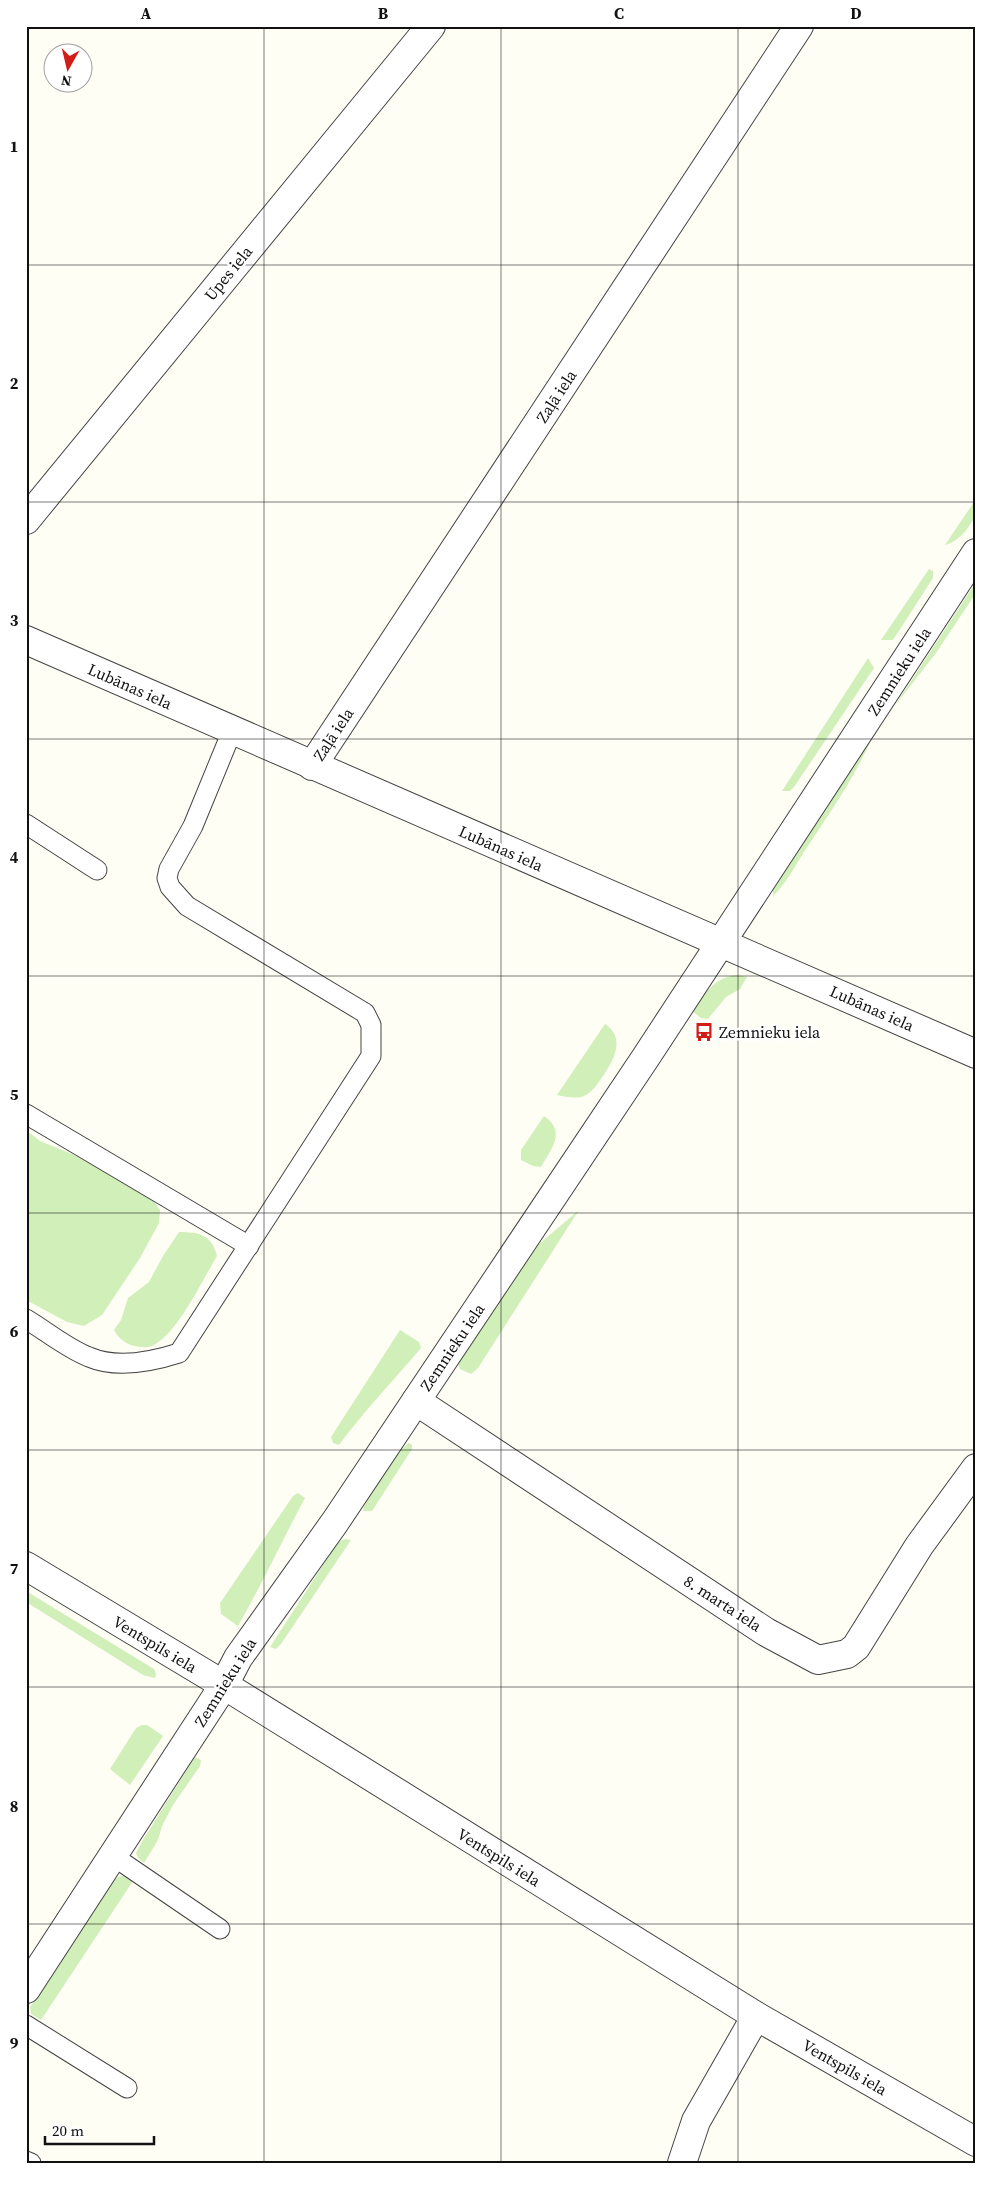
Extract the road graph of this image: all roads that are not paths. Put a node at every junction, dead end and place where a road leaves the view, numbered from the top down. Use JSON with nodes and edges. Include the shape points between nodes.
{"nodes":[{"id":1,"x":430,"y":26,"type":"edge"},
{"id":2,"x":800,"y":26,"type":"edge"},
{"id":3,"x":26,"y":520,"type":"edge"},
{"id":4,"x":976,"y":553,"type":"edge"},
{"id":5,"x":26,"y":640,"type":"edge"},
{"id":6,"x":232,"y":731,"type":"junction"},
{"id":7,"x":312,"y":766,"type":"junction"},
{"id":8,"x":26,"y":824,"type":"edge"},
{"id":9,"x":96,"y":870,"type":"dead end"},
{"id":10,"x":720,"y":944,"type":"junction"},
{"id":11,"x":976,"y":1054,"type":"edge"},
{"id":12,"x":26,"y":1114,"type":"edge"},
{"id":13,"x":249,"y":1246,"type":"junction"},
{"id":14,"x":26,"y":1320,"type":"edge"},
{"id":15,"x":416,"y":1402,"type":"junction"},
{"id":16,"x":976,"y":1468,"type":"edge"},
{"id":17,"x":26,"y":1566,"type":"edge"},
{"id":18,"x":224,"y":1686,"type":"junction"},
{"id":19,"x":113,"y":1856,"type":"junction"},
{"id":20,"x":220,"y":1929,"type":"dead end"},
{"id":21,"x":26,"y":1989,"type":"edge"},
{"id":22,"x":756,"y":2016,"type":"junction"},
{"id":23,"x":26,"y":2025,"type":"edge"},
{"id":24,"x":127,"y":2088,"type":"dead end"},
{"id":25,"x":976,"y":2142,"type":"edge"},
{"id":26,"x":26,"y":2161,"type":"edge"},
{"id":27,"x":31,"y":2163,"type":"edge"},
{"id":28,"x":682,"y":2163,"type":"edge"}],
"edges":[{"from":1,"to":3,"type":"street","name":"Upes iela"},
{"from":2,"to":7,"type":"street","name":"Zaļā iela"},
{"from":4,"to":10,"type":"street","name":"Zemnieku iela"},
{"from":5,"to":6,"type":"street","name":"Lubānas iela"},
{"from":6,"to":7,"type":"street","name":"Lubānas iela"},
{"from":6,"to":13,"type":"lane","via":[[193,826],[169,869],[167,878],[170,886],[186,906],[365,1013],[372,1024],[371,1056]]},
{"from":7,"to":10,"type":"street","name":"Lubānas iela"},
{"from":8,"to":9,"type":"lane"},
{"from":10,"to":11,"type":"street","name":"Lubānas iela"},
{"from":10,"to":15,"type":"street","name":"Zemnieku iela"},
{"from":12,"to":13,"type":"lane"},
{"from":13,"to":14,"type":"lane","via":[[179,1353],[145,1362],[109,1363],[89,1357]]},
{"from":15,"to":16,"type":"street","name":"8. marta iela","via":[[766,1632],[818,1660],[846,1654],[856,1647],[919,1546]]},
{"from":15,"to":18,"type":"street","name":"Zemnieku iela","via":[[238,1658]]},
{"from":17,"to":18,"type":"street","name":"Ventspils iela"},
{"from":18,"to":19,"type":"street","name":"Zemnieku iela"},
{"from":18,"to":22,"type":"street","name":"Ventspils iela"},
{"from":19,"to":20,"type":"lane"},
{"from":19,"to":21,"type":"street","name":"Zemnieku iela"},
{"from":22,"to":25,"type":"street","name":"Ventspils iela"},
{"from":22,"to":28,"type":"street","via":[[696,2121]]},
{"from":23,"to":24,"type":"lane"},
{"from":26,"to":27,"type":"lane"}]}
